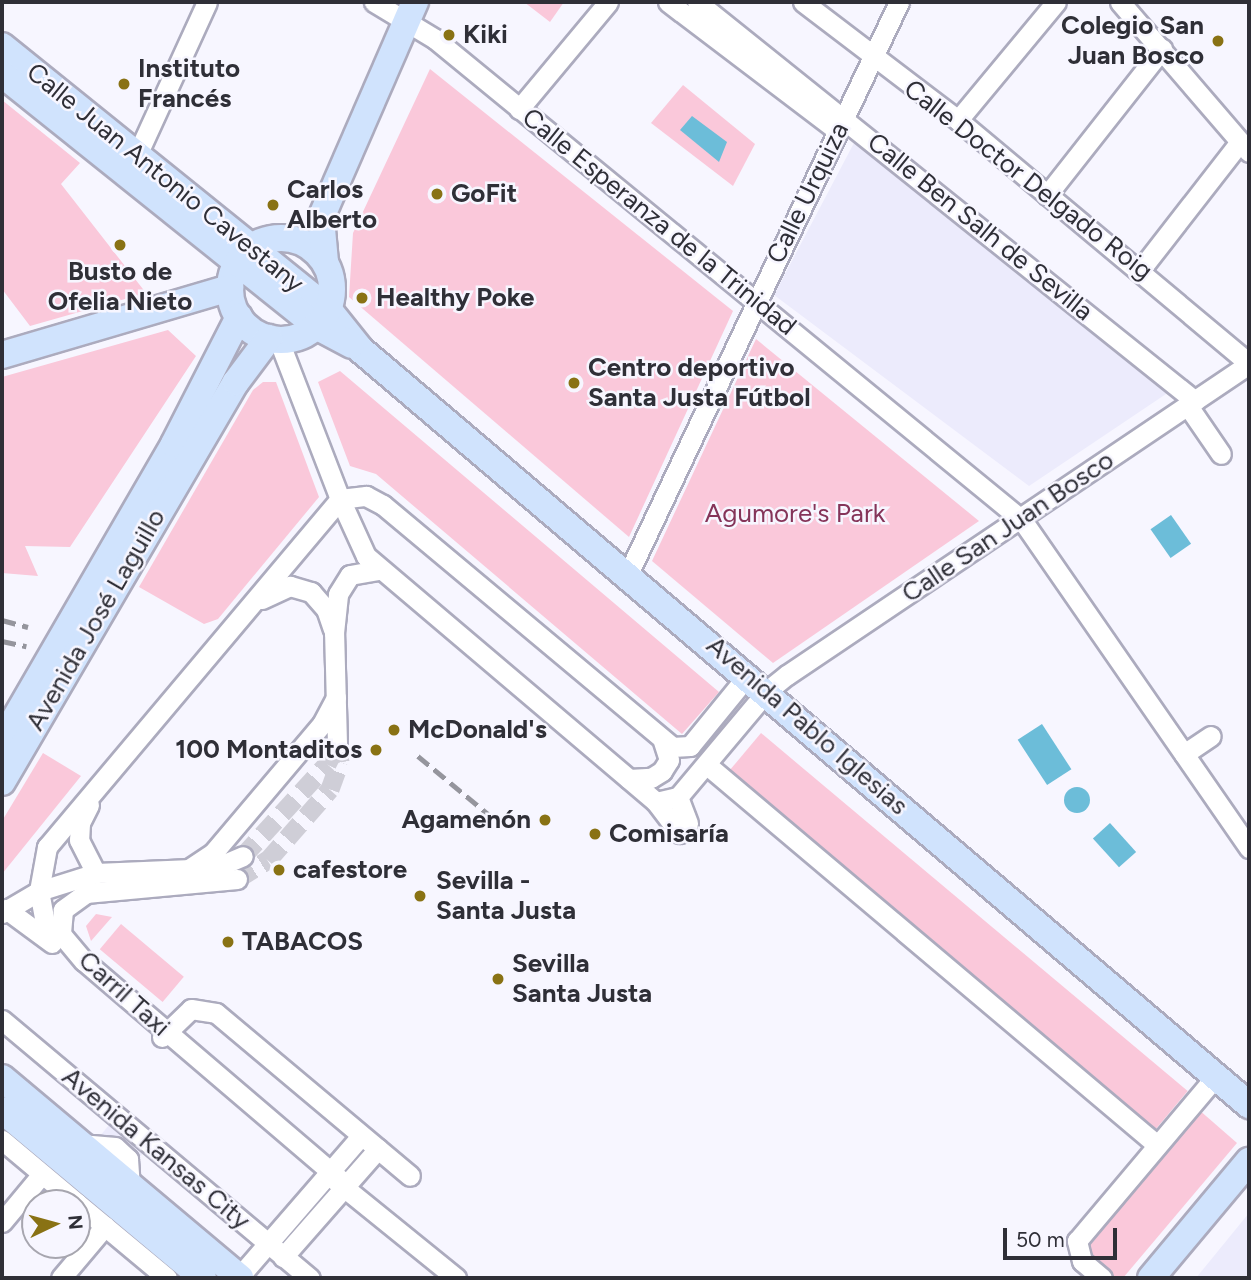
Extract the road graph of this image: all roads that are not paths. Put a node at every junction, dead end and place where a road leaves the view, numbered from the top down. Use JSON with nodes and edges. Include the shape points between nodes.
{"nodes":[{"id":1,"x":207,"y":2,"type":"edge"},
{"id":2,"x":374,"y":2,"type":"edge"},
{"id":3,"x":608,"y":2,"type":"edge"},
{"id":4,"x":668,"y":2,"type":"edge"},
{"id":5,"x":697,"y":2,"type":"edge"},
{"id":6,"x":803,"y":2,"type":"edge"},
{"id":7,"x":899,"y":2,"type":"edge"},
{"id":8,"x":1056,"y":2,"type":"edge"},
{"id":9,"x":1121,"y":2,"type":"edge"},
{"id":10,"x":411,"y":11,"type":"edge"},
{"id":11,"x":2,"y":46,"type":"edge"},
{"id":12,"x":1162,"y":49,"type":"junction"},
{"id":13,"x":873,"y":59,"type":"junction"},
{"id":14,"x":2,"y":74,"type":"edge"},
{"id":15,"x":519,"y":109,"type":"junction"},
{"id":16,"x":958,"y":120,"type":"junction"},
{"id":17,"x":841,"y":124,"type":"junction"},
{"id":18,"x":1245,"y":147,"type":"edge"},
{"id":19,"x":137,"y":155,"type":"junction"},
{"id":20,"x":1047,"y":195,"type":"junction"},
{"id":21,"x":321,"y":218,"type":"junction"},
{"id":22,"x":288,"y":237,"type":"junction"},
{"id":23,"x":244,"y":255,"type":"junction"},
{"id":24,"x":325,"y":262,"type":"junction"},
{"id":25,"x":1141,"y":269,"type":"junction"},
{"id":26,"x":230,"y":288,"type":"junction"},
{"id":27,"x":756,"y":299,"type":"junction"},
{"id":28,"x":239,"y":317,"type":"junction"},
{"id":29,"x":322,"y":318,"type":"junction"},
{"id":30,"x":274,"y":339,"type":"junction"},
{"id":31,"x":361,"y":350,"type":"joint"},
{"id":32,"x":2,"y":355,"type":"edge"},
{"id":33,"x":1249,"y":363,"type":"edge"},
{"id":34,"x":1192,"y":404,"type":"junction"},
{"id":35,"x":183,"y":452,"type":"junction"},
{"id":36,"x":1221,"y":454,"type":"dead end"},
{"id":37,"x":340,"y":499,"type":"junction"},
{"id":38,"x":1022,"y":520,"type":"junction"},
{"id":39,"x":379,"y":570,"type":"junction"},
{"id":40,"x":628,"y":574,"type":"junction"},
{"id":41,"x":254,"y":605,"type":"junction"},
{"id":42,"x":334,"y":633,"type":"junction"},
{"id":43,"x":758,"y":683,"type":"junction"},
{"id":44,"x":336,"y":698,"type":"junction"},
{"id":45,"x":1211,"y":736,"type":"dead end"},
{"id":46,"x":2,"y":741,"type":"edge"},
{"id":47,"x":663,"y":741,"type":"junction"},
{"id":48,"x":337,"y":744,"type":"tunnel mouth"},
{"id":49,"x":1184,"y":754,"type":"junction"},
{"id":50,"x":706,"y":765,"type":"junction"},
{"id":51,"x":629,"y":779,"type":"junction"},
{"id":52,"x":2,"y":782,"type":"edge"},
{"id":53,"x":96,"y":792,"type":"junction"},
{"id":54,"x":678,"y":797,"type":"junction"},
{"id":55,"x":656,"y":802,"type":"junction"},
{"id":56,"x":1249,"y":848,"type":"edge"},
{"id":57,"x":243,"y":856,"type":"tunnel mouth"},
{"id":58,"x":188,"y":870,"type":"junction"},
{"id":59,"x":96,"y":873,"type":"junction"},
{"id":60,"x":237,"y":879,"type":"tunnel mouth"},
{"id":61,"x":39,"y":891,"type":"junction"},
{"id":62,"x":4,"y":911,"type":"edge"},
{"id":63,"x":48,"y":939,"type":"junction"},
{"id":64,"x":2,"y":1020,"type":"edge"},
{"id":65,"x":164,"y":1034,"type":"junction"},
{"id":66,"x":1216,"y":1076,"type":"junction"},
{"id":67,"x":2,"y":1078,"type":"edge"},
{"id":68,"x":1249,"y":1104,"type":"edge"},
{"id":69,"x":2,"y":1111,"type":"edge"},
{"id":70,"x":361,"y":1136,"type":"junction"},
{"id":71,"x":2,"y":1140,"type":"edge"},
{"id":72,"x":1156,"y":1144,"type":"junction"},
{"id":73,"x":378,"y":1149,"type":"junction"},
{"id":74,"x":1249,"y":1161,"type":"edge"},
{"id":75,"x":330,"y":1173,"type":"junction"},
{"id":76,"x":42,"y":1174,"type":"junction"},
{"id":77,"x":411,"y":1176,"type":"dead end"},
{"id":78,"x":346,"y":1185,"type":"junction"},
{"id":79,"x":60,"y":1189,"type":"edge"},
{"id":80,"x":9,"y":1203,"type":"edge"},
{"id":81,"x":91,"y":1214,"type":"edge"},
{"id":82,"x":2,"y":1222,"type":"edge"},
{"id":83,"x":105,"y":1226,"type":"junction"},
{"id":84,"x":267,"y":1243,"type":"junction"},
{"id":85,"x":284,"y":1256,"type":"junction"},
{"id":86,"x":61,"y":1278,"type":"edge"},
{"id":87,"x":167,"y":1278,"type":"edge"},
{"id":88,"x":202,"y":1278,"type":"edge"},
{"id":89,"x":239,"y":1278,"type":"edge"},
{"id":90,"x":310,"y":1278,"type":"edge"},
{"id":91,"x":456,"y":1278,"type":"edge"},
{"id":92,"x":1102,"y":1278,"type":"edge"},
{"id":93,"x":1151,"y":1278,"type":"edge"}],
"edges":[{"from":1,"to":19,"type":"street"},
{"from":2,"to":10,"type":"street","name":"Calle Esperanza de la Trinidad"},
{"from":3,"to":15,"type":"street"},
{"from":4,"to":17,"type":"street"},
{"from":5,"to":17,"type":"street","name":"Calle Ben Salh de Sevilla"},
{"from":6,"to":13,"type":"street","name":"Calle Doctor Delgado Roig"},
{"from":7,"to":13,"type":"street","name":"Calle Urquiza"},
{"from":8,"to":16,"type":"street"},
{"from":9,"to":12,"type":"street"},
{"from":10,"to":15,"type":"street","name":"Calle Esperanza de la Trinidad"},
{"from":10,"to":21,"type":"main road"},
{"from":11,"to":19,"type":"main road","name":"Calle Juan Antonio Cavestany"},
{"from":12,"to":18,"type":"street"},
{"from":12,"to":20,"type":"street"},
{"from":13,"to":16,"type":"street","name":"Calle Doctor Delgado Roig"},
{"from":13,"to":17,"type":"street","name":"Calle Urquiza"},
{"from":14,"to":23,"type":"main road","name":"Calle Juan Antonio Cavestany"},
{"from":15,"to":27,"type":"street","name":"Calle Esperanza de la Trinidad"},
{"from":16,"to":20,"type":"street","name":"Calle Doctor Delgado Roig"},
{"from":17,"to":27,"type":"street","name":"Calle Urquiza"},
{"from":17,"to":34,"type":"street","name":"Calle Ben Salh de Sevilla"},
{"from":18,"to":25,"type":"street"},
{"from":19,"to":23,"type":"main road","name":"Calle Juan Antonio Cavestany"},
{"from":20,"to":25,"type":"street","name":"Calle Doctor Delgado Roig"},
{"from":21,"to":22,"type":"main road"},
{"from":21,"to":24,"type":"main road"},
{"from":22,"to":23,"type":"main road","via":[[268,239]]},
{"from":22,"to":24,"type":"main road","via":[[309,246]]},
{"from":23,"to":26,"type":"main road"},
{"from":23,"to":29,"type":"main road","name":"Calle Juan Antonio Cavestany"},
{"from":24,"to":29,"type":"main road","via":[[331,277]]},
{"from":25,"to":33,"type":"street","name":"Calle Doctor Delgado Roig"},
{"from":26,"to":28,"type":"main road"},
{"from":26,"to":32,"type":"main road"},
{"from":27,"to":38,"type":"street","name":"Calle Esperanza de la Trinidad"},
{"from":27,"to":40,"type":"street","name":"Calle Urquiza"},
{"from":28,"to":30,"type":"main road","via":[[252,330]]},
{"from":28,"to":35,"type":"main road"},
{"from":29,"to":30,"type":"main road"},
{"from":29,"to":31,"type":"main road","name":"Calle Juan Antonio Cavestany"},
{"from":30,"to":35,"type":"main road"},
{"from":30,"to":37,"type":"street"},
{"from":31,"to":40,"type":"main road","name":"Avenida Pablo Iglesias"},
{"from":33,"to":34,"type":"street","name":"Calle San Juan Bosco"},
{"from":34,"to":36,"type":"street","name":"Calle Ben Salh de Sevilla"},
{"from":34,"to":38,"type":"street","name":"Calle San Juan Bosco"},
{"from":35,"to":46,"type":"main road","name":"Avenida José Laguillo"},
{"from":35,"to":52,"type":"main road","name":"Avenida José Laguillo"},
{"from":37,"to":39,"type":"street","via":[[361,550]]},
{"from":37,"to":41,"type":"street"},
{"from":37,"to":47,"type":"street","via":[[366,496],[383,505]]},
{"from":38,"to":43,"type":"street","name":"Calle San Juan Bosco"},
{"from":38,"to":49,"type":"street","name":"Calle Esperanza de la Trinidad"},
{"from":39,"to":42,"type":"street","via":[[358,572],[341,584]]},
{"from":39,"to":51,"type":"street"},
{"from":40,"to":43,"type":"main road","name":"Avenida Pablo Iglesias"},
{"from":41,"to":42,"type":"street","via":[[290,586],[311,592],[326,609]]},
{"from":41,"to":53,"type":"street"},
{"from":42,"to":44,"type":"street"},
{"from":43,"to":47,"type":"street","via":[[690,746],[680,749]]},
{"from":43,"to":50,"type":"street"},
{"from":43,"to":66,"type":"main road","name":"Avenida Pablo Iglesias"},
{"from":44,"to":48,"type":"street"},
{"from":44,"to":58,"type":"street","via":[[322,724],[213,853]]},
{"from":45,"to":49,"type":"street"},
{"from":47,"to":51,"type":"street","via":[[669,760],[662,771],[651,778]]},
{"from":49,"to":56,"type":"street","name":"Calle Esperanza de la Trinidad"},
{"from":50,"to":54,"type":"street"},
{"from":50,"to":72,"type":"street"},
{"from":51,"to":55,"type":"street"},
{"from":53,"to":59,"type":"street","via":[[80,823],[79,840]]},
{"from":53,"to":61,"type":"street","via":[[47,847]]},
{"from":54,"to":55,"type":"street"},
{"from":54,"to":55,"type":"street","via":[[684,828]]},
{"from":57,"to":58,"type":"street","via":[[215,868]]},
{"from":58,"to":59,"type":"street"},
{"from":59,"to":61,"type":"street"},
{"from":60,"to":65,"type":"street","name":"Carril Taxi","via":[[86,893],[63,910],[61,934]]},
{"from":61,"to":62,"type":"street"},
{"from":61,"to":63,"type":"street"},
{"from":62,"to":63,"type":"street"},
{"from":63,"to":65,"type":"street"},
{"from":64,"to":84,"type":"street","name":"Avenida Kansas City"},
{"from":65,"to":70,"type":"street","via":[[191,1009],[216,1013]]},
{"from":65,"to":75,"type":"street"},
{"from":66,"to":68,"type":"main road","name":"Avenida Pablo Iglesias"},
{"from":66,"to":72,"type":"street"},
{"from":67,"to":89,"type":"main road","name":"Avenida Kansas City"},
{"from":69,"to":88,"type":"main road"},
{"from":70,"to":73,"type":"street"},
{"from":70,"to":75,"type":"street"},
{"from":71,"to":76,"type":"street"},
{"from":72,"to":92,"type":"street","via":[[1077,1241],[1082,1261]]},
{"from":73,"to":77,"type":"street"},
{"from":73,"to":78,"type":"street"},
{"from":74,"to":93,"type":"main road"},
{"from":75,"to":78,"type":"street"},
{"from":75,"to":84,"type":"street"},
{"from":76,"to":79,"type":"street"},
{"from":76,"to":80,"type":"street"},
{"from":78,"to":85,"type":"street"},
{"from":78,"to":91,"type":"street"},
{"from":80,"to":82,"type":"street"},
{"from":81,"to":83,"type":"street"},
{"from":83,"to":86,"type":"street"},
{"from":83,"to":87,"type":"street"},
{"from":84,"to":85,"type":"street","name":"Avenida Kansas City"},
{"from":84,"to":89,"type":"street"},
{"from":85,"to":90,"type":"street","name":"Avenida Kansas City"}]}
